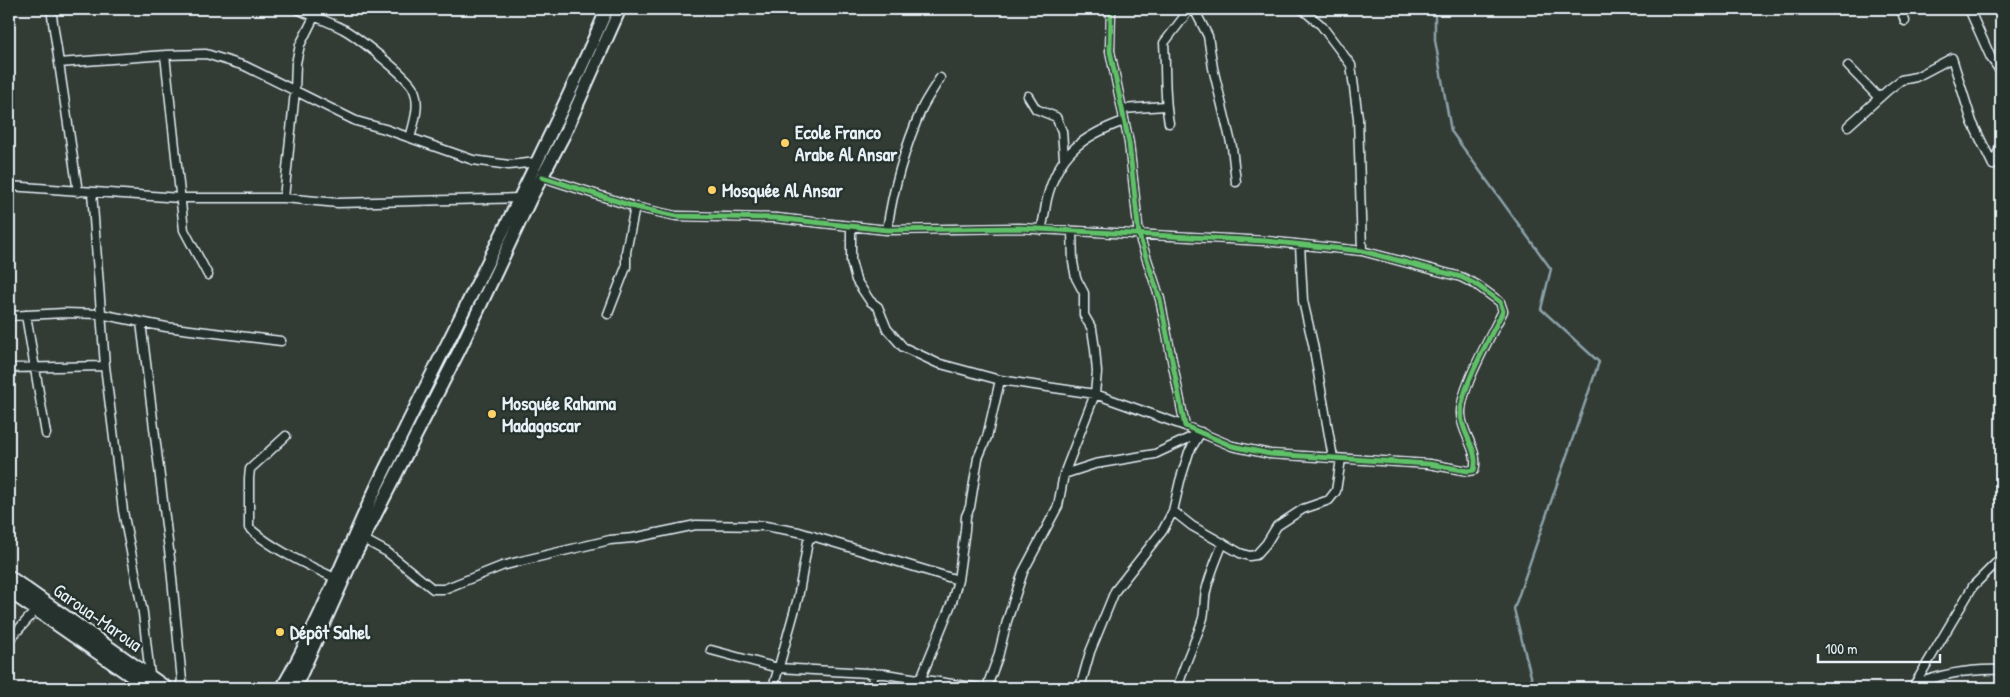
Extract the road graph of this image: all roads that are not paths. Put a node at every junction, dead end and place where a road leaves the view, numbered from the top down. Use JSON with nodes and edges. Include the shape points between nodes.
{"nodes":[{"id":1,"x":51,"y":9,"type":"edge"},
{"id":2,"x":297,"y":9,"type":"edge"},
{"id":3,"x":607,"y":9,"type":"edge"},
{"id":4,"x":620,"y":9,"type":"edge"},
{"id":5,"x":1111,"y":9,"type":"edge"},
{"id":6,"x":1190,"y":9,"type":"edge"},
{"id":7,"x":1194,"y":9,"type":"edge"},
{"id":8,"x":1302,"y":9,"type":"edge"},
{"id":9,"x":1901,"y":9,"type":"edge"},
{"id":10,"x":1969,"y":9,"type":"edge"},
{"id":11,"x":314,"y":17,"type":"junction"},
{"id":12,"x":1905,"y":21,"type":"dead end"},
{"id":13,"x":165,"y":55,"type":"junction"},
{"id":14,"x":59,"y":63,"type":"junction"},
{"id":15,"x":1848,"y":66,"type":"dead end"},
{"id":16,"x":2001,"y":72,"type":"edge"},
{"id":17,"x":940,"y":78,"type":"dead end"},
{"id":18,"x":296,"y":91,"type":"junction"},
{"id":19,"x":1028,"y":96,"type":"dead end"},
{"id":20,"x":1879,"y":98,"type":"junction"},
{"id":21,"x":1165,"y":106,"type":"junction"},
{"id":22,"x":1122,"y":109,"type":"junction"},
{"id":23,"x":1124,"y":121,"type":"junction"},
{"id":24,"x":1169,"y":123,"type":"dead end"},
{"id":25,"x":1848,"y":126,"type":"dead end"},
{"id":26,"x":410,"y":138,"type":"junction"},
{"id":27,"x":2001,"y":146,"type":"edge"},
{"id":28,"x":1064,"y":158,"type":"junction"},
{"id":29,"x":537,"y":162,"type":"junction"},
{"id":30,"x":542,"y":177,"type":"junction"},
{"id":31,"x":1236,"y":182,"type":"dead end"},
{"id":32,"x":9,"y":186,"type":"edge"},
{"id":33,"x":78,"y":192,"type":"junction"},
{"id":34,"x":92,"y":192,"type":"junction"},
{"id":35,"x":180,"y":198,"type":"junction"},
{"id":36,"x":284,"y":198,"type":"junction"},
{"id":37,"x":519,"y":198,"type":"junction"},
{"id":38,"x":531,"y":198,"type":"junction"},
{"id":39,"x":635,"y":207,"type":"junction"},
{"id":40,"x":851,"y":227,"type":"junction"},
{"id":41,"x":887,"y":230,"type":"junction"},
{"id":42,"x":1041,"y":230,"type":"junction"},
{"id":43,"x":1072,"y":231,"type":"junction"},
{"id":44,"x":1139,"y":234,"type":"junction"},
{"id":45,"x":1300,"y":244,"type":"junction"},
{"id":46,"x":1362,"y":251,"type":"junction"},
{"id":47,"x":208,"y":275,"type":"dead end"},
{"id":48,"x":26,"y":314,"type":"junction"},
{"id":49,"x":100,"y":314,"type":"junction"},
{"id":50,"x":608,"y":314,"type":"dead end"},
{"id":51,"x":9,"y":316,"type":"edge"},
{"id":52,"x":141,"y":322,"type":"junction"},
{"id":53,"x":281,"y":341,"type":"dead end"},
{"id":54,"x":105,"y":366,"type":"junction"},
{"id":55,"x":9,"y":368,"type":"edge"},
{"id":56,"x":34,"y":368,"type":"junction"},
{"id":57,"x":1000,"y":380,"type":"junction"},
{"id":58,"x":1094,"y":394,"type":"junction"},
{"id":59,"x":1185,"y":426,"type":"junction"},
{"id":60,"x":1201,"y":432,"type":"junction"},
{"id":61,"x":46,"y":434,"type":"dead end"},
{"id":62,"x":286,"y":436,"type":"dead end"},
{"id":63,"x":1333,"y":458,"type":"junction"},
{"id":64,"x":1342,"y":459,"type":"junction"},
{"id":65,"x":1064,"y":474,"type":"junction"},
{"id":66,"x":1173,"y":511,"type":"junction"},
{"id":67,"x":813,"y":536,"type":"junction"},
{"id":68,"x":363,"y":539,"type":"junction"},
{"id":69,"x":1223,"y":543,"type":"junction"},
{"id":70,"x":2001,"y":558,"type":"edge"},
{"id":71,"x":9,"y":577,"type":"edge"},
{"id":72,"x":335,"y":578,"type":"junction"},
{"id":73,"x":958,"y":580,"type":"junction"},
{"id":74,"x":9,"y":591,"type":"edge"},
{"id":75,"x":36,"y":610,"type":"junction"},
{"id":76,"x":9,"y":640,"type":"edge"},
{"id":77,"x":711,"y":650,"type":"dead end"},
{"id":78,"x":778,"y":668,"type":"junction"},
{"id":79,"x":2001,"y":670,"type":"edge"},
{"id":80,"x":874,"y":673,"type":"junction"},
{"id":81,"x":921,"y":678,"type":"junction"},
{"id":82,"x":149,"y":682,"type":"edge"},
{"id":83,"x":1913,"y":686,"type":"edge"},
{"id":84,"x":166,"y":688,"type":"edge"},
{"id":85,"x":179,"y":688,"type":"edge"},
{"id":86,"x":282,"y":688,"type":"edge"},
{"id":87,"x":295,"y":688,"type":"edge"},
{"id":88,"x":772,"y":688,"type":"edge"},
{"id":89,"x":871,"y":688,"type":"edge"},
{"id":90,"x":979,"y":688,"type":"edge"},
{"id":91,"x":989,"y":688,"type":"edge"},
{"id":92,"x":1080,"y":688,"type":"edge"},
{"id":93,"x":1178,"y":688,"type":"edge"}],
"edges":[{"from":1,"to":14,"type":"street"},
{"from":2,"to":11,"type":"street"},
{"from":3,"to":29,"type":"main road"},
{"from":4,"to":30,"type":"main road"},
{"from":5,"to":22,"type":"street","via":[[1110,51]]},
{"from":6,"to":21,"type":"street","via":[[1164,43]]},
{"from":7,"to":31,"type":"street","via":[[1208,36],[1232,147]]},
{"from":8,"to":46,"type":"street","via":[[1321,25],[1351,65],[1358,118]]},
{"from":9,"to":12,"type":"street"},
{"from":10,"to":16,"type":"street","via":[[1991,58]]},
{"from":11,"to":18,"type":"street","via":[[298,54]]},
{"from":11,"to":26,"type":"street","via":[[357,38],[414,89],[416,114]]},
{"from":13,"to":14,"type":"street"},
{"from":13,"to":18,"type":"street","via":[[206,54],[245,66]]},
{"from":13,"to":35,"type":"street"},
{"from":14,"to":33,"type":"street"},
{"from":15,"to":20,"type":"street"},
{"from":17,"to":41,"type":"street","via":[[922,107],[892,194]]},
{"from":18,"to":26,"type":"street","via":[[356,120]]},
{"from":18,"to":36,"type":"street"},
{"from":19,"to":28,"type":"street","via":[[1036,109],[1056,117],[1062,131]]},
{"from":20,"to":25,"type":"street"},
{"from":20,"to":27,"type":"street","via":[[1901,80],[1916,77],[1952,58],[1972,122],[1993,165]]},
{"from":21,"to":22,"type":"street"},
{"from":21,"to":24,"type":"street"},
{"from":22,"to":23,"type":"street"},
{"from":23,"to":28,"type":"street","via":[[1085,139]]},
{"from":23,"to":44,"type":"street"},
{"from":26,"to":29,"type":"street","via":[[473,160],[509,165]]},
{"from":28,"to":42,"type":"street","via":[[1047,200]]},
{"from":29,"to":37,"type":"main road"},
{"from":30,"to":38,"type":"main road"},
{"from":30,"to":39,"type":"street"},
{"from":32,"to":33,"type":"street"},
{"from":33,"to":34,"type":"street"},
{"from":34,"to":35,"type":"street"},
{"from":34,"to":49,"type":"street"},
{"from":35,"to":36,"type":"street"},
{"from":35,"to":47,"type":"street","via":[[184,230]]},
{"from":36,"to":37,"type":"street","via":[[338,203]]},
{"from":37,"to":38,"type":"street"},
{"from":37,"to":72,"type":"main road","via":[[367,504]]},
{"from":38,"to":68,"type":"main road","via":[[461,347]]},
{"from":39,"to":40,"type":"street","via":[[676,216],[776,218]]},
{"from":39,"to":50,"type":"street","via":[[626,267]]},
{"from":40,"to":41,"type":"street"},
{"from":40,"to":57,"type":"street","via":[[851,261],[856,280],[878,307],[887,329],[903,347],[937,364]]},
{"from":41,"to":42,"type":"street"},
{"from":42,"to":43,"type":"street"},
{"from":43,"to":44,"type":"street"},
{"from":43,"to":58,"type":"street","via":[[1074,270],[1084,293],[1084,315],[1092,329],[1095,349],[1097,372]]},
{"from":44,"to":45,"type":"street"},
{"from":44,"to":59,"type":"street","via":[[1160,299]]},
{"from":45,"to":46,"type":"street"},
{"from":45,"to":63,"type":"street","via":[[1303,301]]},
{"from":46,"to":64,"type":"street","via":[[1461,277],[1500,302],[1503,311],[1462,404],[1461,416],[1472,446],[1474,470]]},
{"from":48,"to":49,"type":"street"},
{"from":48,"to":51,"type":"street"},
{"from":48,"to":56,"type":"street"},
{"from":49,"to":52,"type":"street"},
{"from":49,"to":54,"type":"street"},
{"from":52,"to":53,"type":"street"},
{"from":52,"to":85,"type":"street","via":[[170,558],[182,681]]},
{"from":54,"to":56,"type":"street"},
{"from":54,"to":82,"type":"street","via":[[123,512],[143,613]]},
{"from":55,"to":56,"type":"street"},
{"from":56,"to":61,"type":"street"},
{"from":57,"to":58,"type":"street"},
{"from":57,"to":73,"type":"street","via":[[988,437],[978,458]]},
{"from":58,"to":59,"type":"street"},
{"from":58,"to":65,"type":"street"},
{"from":59,"to":60,"type":"street"},
{"from":60,"to":63,"type":"street","via":[[1232,446],[1270,454]]},
{"from":60,"to":65,"type":"street","via":[[1155,454],[1095,464]]},
{"from":60,"to":66,"type":"street","via":[[1189,452]]},
{"from":62,"to":72,"type":"street","via":[[250,469],[249,528],[298,561]]},
{"from":63,"to":64,"type":"street"},
{"from":64,"to":69,"type":"street","via":[[1336,491],[1329,500],[1302,509],[1277,526],[1256,555],[1240,554]]},
{"from":65,"to":91,"type":"street","via":[[1058,506],[1023,572]]},
{"from":66,"to":69,"type":"street"},
{"from":66,"to":92,"type":"street","via":[[1163,530],[1115,591],[1090,652]]},
{"from":67,"to":68,"type":"street","via":[[765,526],[696,525],[610,540],[521,561],[444,590],[433,589],[387,552]]},
{"from":67,"to":73,"type":"street"},
{"from":67,"to":78,"type":"street","via":[[808,542],[798,598]]},
{"from":68,"to":87,"type":"main road"},
{"from":69,"to":93,"type":"street","via":[[1206,591],[1196,640]]},
{"from":70,"to":83,"type":"street","via":[[1973,586]]},
{"from":71,"to":82,"type":"highway","name":"Garoua-Maroua"},
{"from":72,"to":86,"type":"main road","via":[[300,657]]},
{"from":73,"to":81,"type":"street"},
{"from":74,"to":75,"type":"highway","name":"Garoua-Maroua"},
{"from":75,"to":76,"type":"street"},
{"from":75,"to":82,"type":"highway","name":"Garoua-Maroua"},
{"from":77,"to":78,"type":"street"},
{"from":78,"to":80,"type":"street"},
{"from":78,"to":88,"type":"street"},
{"from":79,"to":83,"type":"street","via":[[1980,669]]},
{"from":80,"to":81,"type":"street"},
{"from":80,"to":89,"type":"street"},
{"from":81,"to":90,"type":"street"},
{"from":82,"to":84,"type":"highway","name":"Garoua-Maroua"}]}
